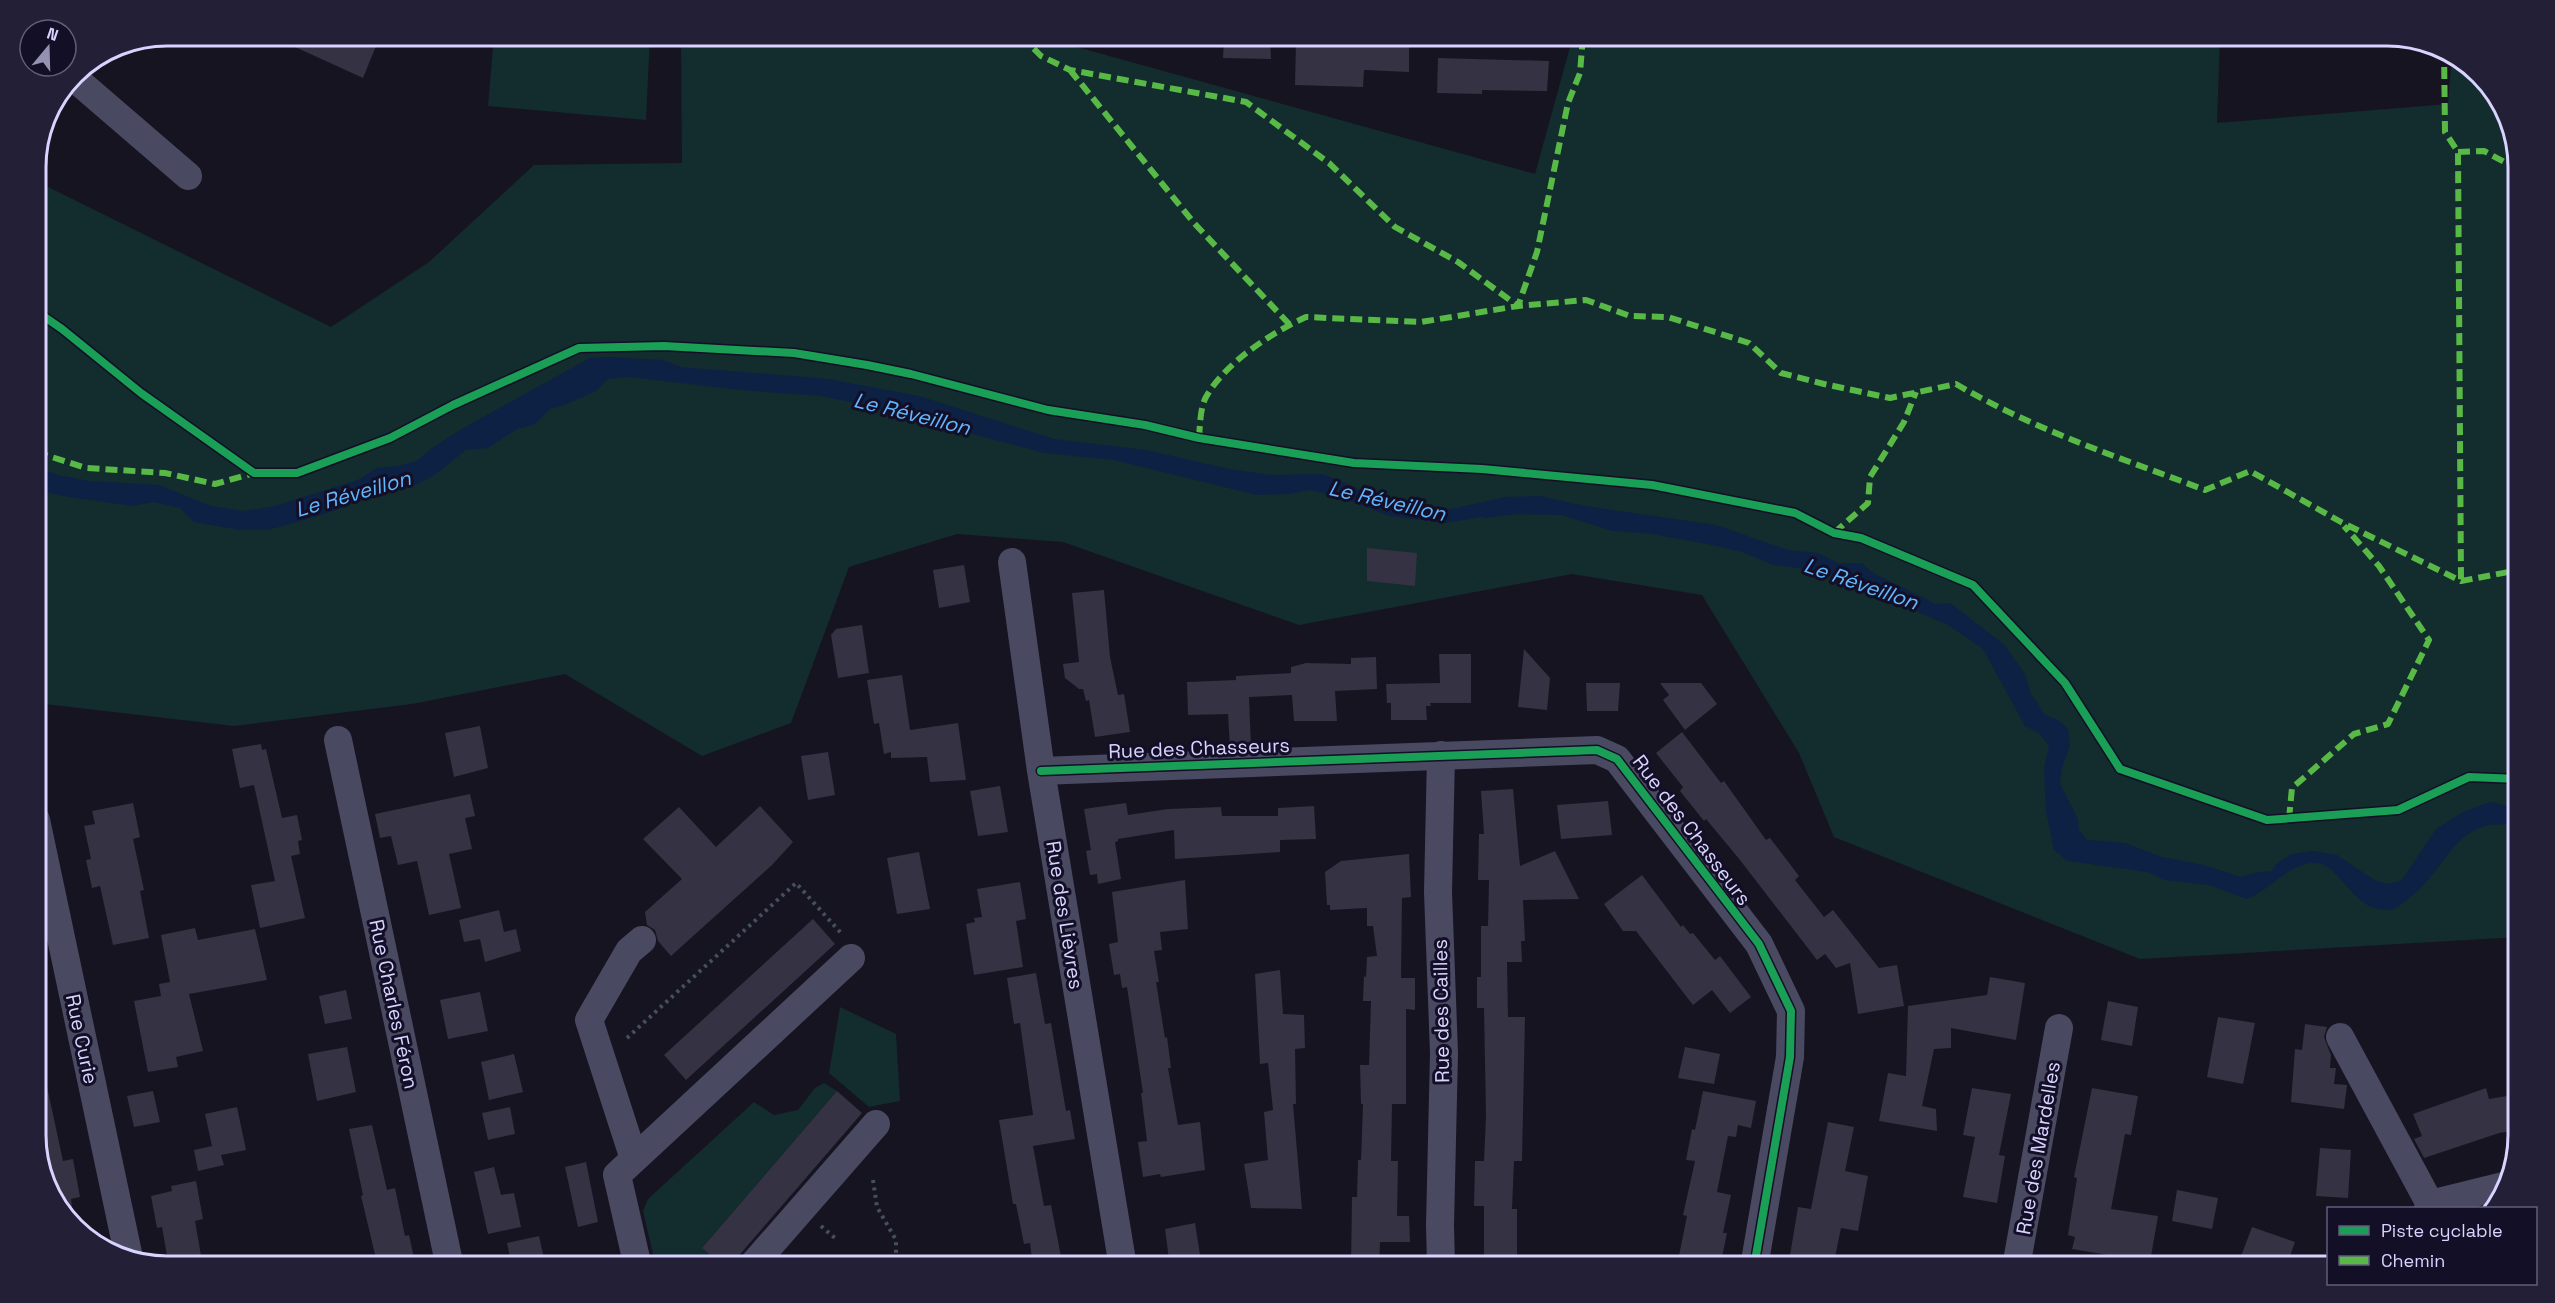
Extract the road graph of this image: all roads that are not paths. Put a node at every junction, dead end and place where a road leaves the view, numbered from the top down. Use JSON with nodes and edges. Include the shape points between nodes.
{"nodes":[{"id":1,"x":80,"y":84,"type":"edge"},
{"id":2,"x":188,"y":176,"type":"dead end"},
{"id":3,"x":1012,"y":562,"type":"dead end"},
{"id":4,"x":338,"y":740,"type":"dead end"},
{"id":5,"x":1441,"y":755,"type":"junction"},
{"id":6,"x":1041,"y":771,"type":"junction"},
{"id":7,"x":47,"y":872,"type":"edge"},
{"id":8,"x":642,"y":940,"type":"dead end"},
{"id":9,"x":851,"y":958,"type":"road end"},
{"id":10,"x":2059,"y":1028,"type":"dead end"},
{"id":11,"x":2340,"y":1037,"type":"dead end"},
{"id":12,"x":876,"y":1124,"type":"dead end"},
{"id":13,"x":634,"y":1159,"type":"junction"},
{"id":14,"x":2497,"y":1187,"type":"edge"},
{"id":15,"x":2429,"y":1206,"type":"edge"},
{"id":16,"x":127,"y":1249,"type":"edge"},
{"id":17,"x":448,"y":1256,"type":"edge"},
{"id":18,"x":635,"y":1256,"type":"edge"},
{"id":19,"x":761,"y":1256,"type":"edge"},
{"id":20,"x":1121,"y":1256,"type":"edge"},
{"id":21,"x":1441,"y":1256,"type":"edge"},
{"id":22,"x":1756,"y":1256,"type":"edge"},
{"id":23,"x":2018,"y":1256,"type":"edge"}],
"edges":[{"from":1,"to":2,"type":"street"},
{"from":3,"to":6,"type":"street","name":"Rue des Lièvres"},
{"from":4,"to":17,"type":"street","name":"Rue Charles Féron"},
{"from":5,"to":6,"type":"street","name":"Rue des Chasseurs"},
{"from":5,"to":21,"type":"street","name":"Rue des Cailles","via":[[1438,892],[1444,1053]]},
{"from":5,"to":22,"type":"street","name":"Rue des Chasseurs","via":[[1598,750],[1617,759],[1759,944],[1791,1011],[1790,1057]]},
{"from":6,"to":20,"type":"street","name":"Rue des Lièvres"},
{"from":7,"to":16,"type":"street","name":"Rue Curie"},
{"from":8,"to":13,"type":"street","via":[[629,951],[589,1020]]},
{"from":9,"to":13,"type":"street"},
{"from":10,"to":23,"type":"street","name":"Rue des Mardelles"},
{"from":11,"to":15,"type":"street"},
{"from":12,"to":19,"type":"street"},
{"from":13,"to":18,"type":"street","via":[[617,1175]]},
{"from":14,"to":15,"type":"street"}]}
